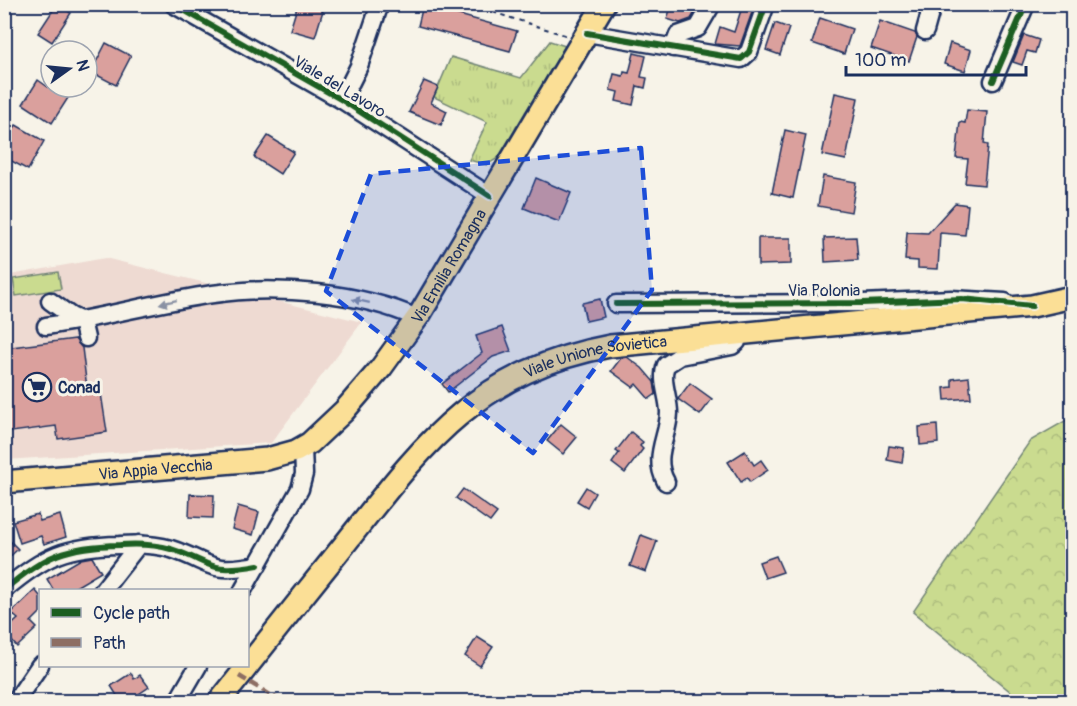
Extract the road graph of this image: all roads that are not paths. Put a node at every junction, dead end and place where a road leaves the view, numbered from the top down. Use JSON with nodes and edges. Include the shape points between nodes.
{"nodes":[{"id":1,"x":173,"y":4,"type":"edge"},
{"id":2,"x":380,"y":4,"type":"edge"},
{"id":3,"x":604,"y":4,"type":"edge"},
{"id":4,"x":712,"y":4,"type":"edge"},
{"id":5,"x":766,"y":4,"type":"edge"},
{"id":6,"x":924,"y":4,"type":"edge"},
{"id":7,"x":1026,"y":4,"type":"edge"},
{"id":8,"x":925,"y":31,"type":"dead end"},
{"id":9,"x":585,"y":37,"type":"junction"},
{"id":10,"x":673,"y":48,"type":"junction"},
{"id":11,"x":993,"y":81,"type":"dead end"},
{"id":12,"x":342,"y":100,"type":"junction"},
{"id":13,"x":490,"y":196,"type":"junction"},
{"id":14,"x":1072,"y":297,"type":"edge"},
{"id":15,"x":50,"y":301,"type":"dead end"},
{"id":16,"x":616,"y":304,"type":"dead end"},
{"id":17,"x":1032,"y":306,"type":"junction"},
{"id":18,"x":417,"y":318,"type":"junction"},
{"id":19,"x":82,"y":321,"type":"junction"},
{"id":20,"x":46,"y":326,"type":"dead end"},
{"id":21,"x":738,"y":334,"type":"junction"},
{"id":22,"x":86,"y":338,"type":"dead end"},
{"id":23,"x":303,"y":448,"type":"junction"},
{"id":24,"x":4,"y":482,"type":"edge"},
{"id":25,"x":666,"y":482,"type":"dead end"},
{"id":26,"x":139,"y":544,"type":"junction"},
{"id":27,"x":258,"y":565,"type":"junction"},
{"id":28,"x":105,"y":589,"type":"edge"},
{"id":29,"x":244,"y":589,"type":"edge"},
{"id":30,"x":4,"y":591,"type":"edge"},
{"id":31,"x":249,"y":664,"type":"edge"},
{"id":32,"x":39,"y":666,"type":"edge"},
{"id":33,"x":197,"y":667,"type":"edge"},
{"id":34,"x":246,"y":667,"type":"edge"},
{"id":35,"x":219,"y":701,"type":"edge"},
{"id":36,"x":15,"y":702,"type":"edge"},
{"id":37,"x":177,"y":702,"type":"edge"}],
"edges":[{"from":1,"to":12,"type":"street","name":"Viale del Lavoro"},
{"from":2,"to":12,"type":"street","via":[[356,74]]},
{"from":3,"to":9,"type":"main road","name":"Via Emilia Romagna"},
{"from":4,"to":10,"type":"street","via":[[701,25],[678,35]]},
{"from":5,"to":10,"type":"street","via":[[751,49],[744,58]]},
{"from":6,"to":8,"type":"street","via":[[930,14]]},
{"from":7,"to":11,"type":"street"},
{"from":9,"to":10,"type":"street"},
{"from":9,"to":13,"type":"main road","name":"Via Emilia Romagna"},
{"from":12,"to":13,"type":"street","name":"Viale del Lavoro"},
{"from":13,"to":18,"type":"main road","name":"Via Emilia Romagna"},
{"from":14,"to":17,"type":"main road","name":"Viale Unione Sovietica"},
{"from":15,"to":19,"type":"street"},
{"from":16,"to":17,"type":"street","name":"Via Polonia","via":[[963,299]]},
{"from":17,"to":21,"type":"main road","name":"Viale Unione Sovietica"},
{"from":18,"to":19,"type":"street","one_way":true,"via":[[359,300],[311,293],[250,291],[214,294]]},
{"from":18,"to":23,"type":"main road","name":"Via Emilia Romagna","via":[[365,388]]},
{"from":19,"to":20,"type":"street"},
{"from":19,"to":22,"type":"street"},
{"from":21,"to":25,"type":"street","via":[[732,346],[680,356],[666,365],[669,415],[659,461]]},
{"from":21,"to":31,"type":"main road","name":"Viale Unione Sovietica","via":[[582,352],[522,375],[480,398],[416,456]]},
{"from":23,"to":24,"type":"main road","name":"Via Appia Vecchia","via":[[267,459]]},
{"from":23,"to":27,"type":"street","via":[[301,485]]},
{"from":26,"to":27,"type":"street","via":[[170,549],[217,570]]},
{"from":26,"to":28,"type":"street"},
{"from":26,"to":30,"type":"street","via":[[63,551]]},
{"from":27,"to":29,"type":"street"},
{"from":32,"to":36,"type":"street"},
{"from":33,"to":37,"type":"street"},
{"from":34,"to":35,"type":"main road","name":"Viale Unione Sovietica"}]}
